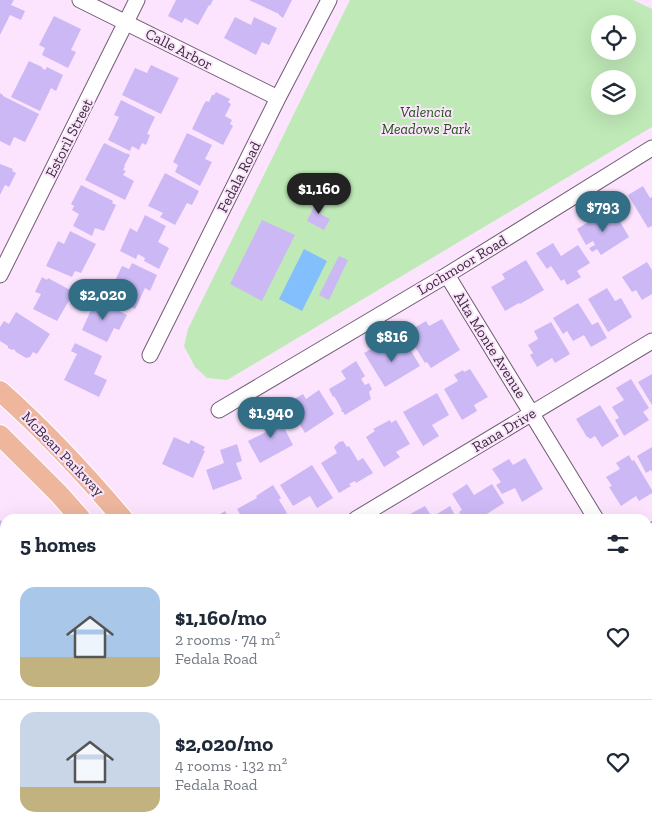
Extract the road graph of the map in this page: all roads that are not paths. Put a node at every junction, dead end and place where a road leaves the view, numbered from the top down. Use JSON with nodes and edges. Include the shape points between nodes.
{"nodes":[{"id":1,"x":80,"y":0,"type":"edge"},
{"id":2,"x":138,"y":0,"type":"edge"},
{"id":3,"x":329,"y":0,"type":"edge"},
{"id":4,"x":126,"y":23,"type":"junction"},
{"id":5,"x":278,"y":98,"type":"junction"},
{"id":6,"x":652,"y":148,"type":"edge"},
{"id":7,"x":0,"y":275,"type":"edge"},
{"id":8,"x":447,"y":275,"type":"junction"},
{"id":9,"x":652,"y":341,"type":"edge"},
{"id":10,"x":150,"y":355,"type":"dead end"},
{"id":11,"x":0,"y":391,"type":"edge"},
{"id":12,"x":219,"y":410,"type":"dead end"},
{"id":13,"x":532,"y":413,"type":"junction"},
{"id":14,"x":0,"y":435,"type":"edge"},
{"id":15,"x":77,"y":514,"type":"edge"},
{"id":16,"x":119,"y":514,"type":"edge"},
{"id":17,"x":364,"y":514,"type":"edge"},
{"id":18,"x":593,"y":514,"type":"edge"}],
"edges":[{"from":1,"to":4,"type":"street","name":"Calle Arbor"},
{"from":2,"to":4,"type":"street","name":"Estoril Street"},
{"from":3,"to":5,"type":"street","name":"Fedala Road"},
{"from":4,"to":5,"type":"street","name":"Calle Arbor"},
{"from":4,"to":7,"type":"street","name":"Estoril Street"},
{"from":5,"to":10,"type":"street","name":"Fedala Road"},
{"from":6,"to":8,"type":"street","name":"Lochmoor Road"},
{"from":8,"to":12,"type":"street","name":"Lochmoor Road"},
{"from":8,"to":13,"type":"street","name":"Alta Monte Avenue"},
{"from":9,"to":13,"type":"street","name":"Rana Drive"},
{"from":11,"to":16,"type":"main road","name":"McBean Parkway","via":[[90,480]]},
{"from":13,"to":17,"type":"street","name":"Rana Drive"},
{"from":13,"to":18,"type":"street","name":"Alta Monte Avenue"},
{"from":14,"to":15,"type":"main road","name":"McBean Parkway"}]}
